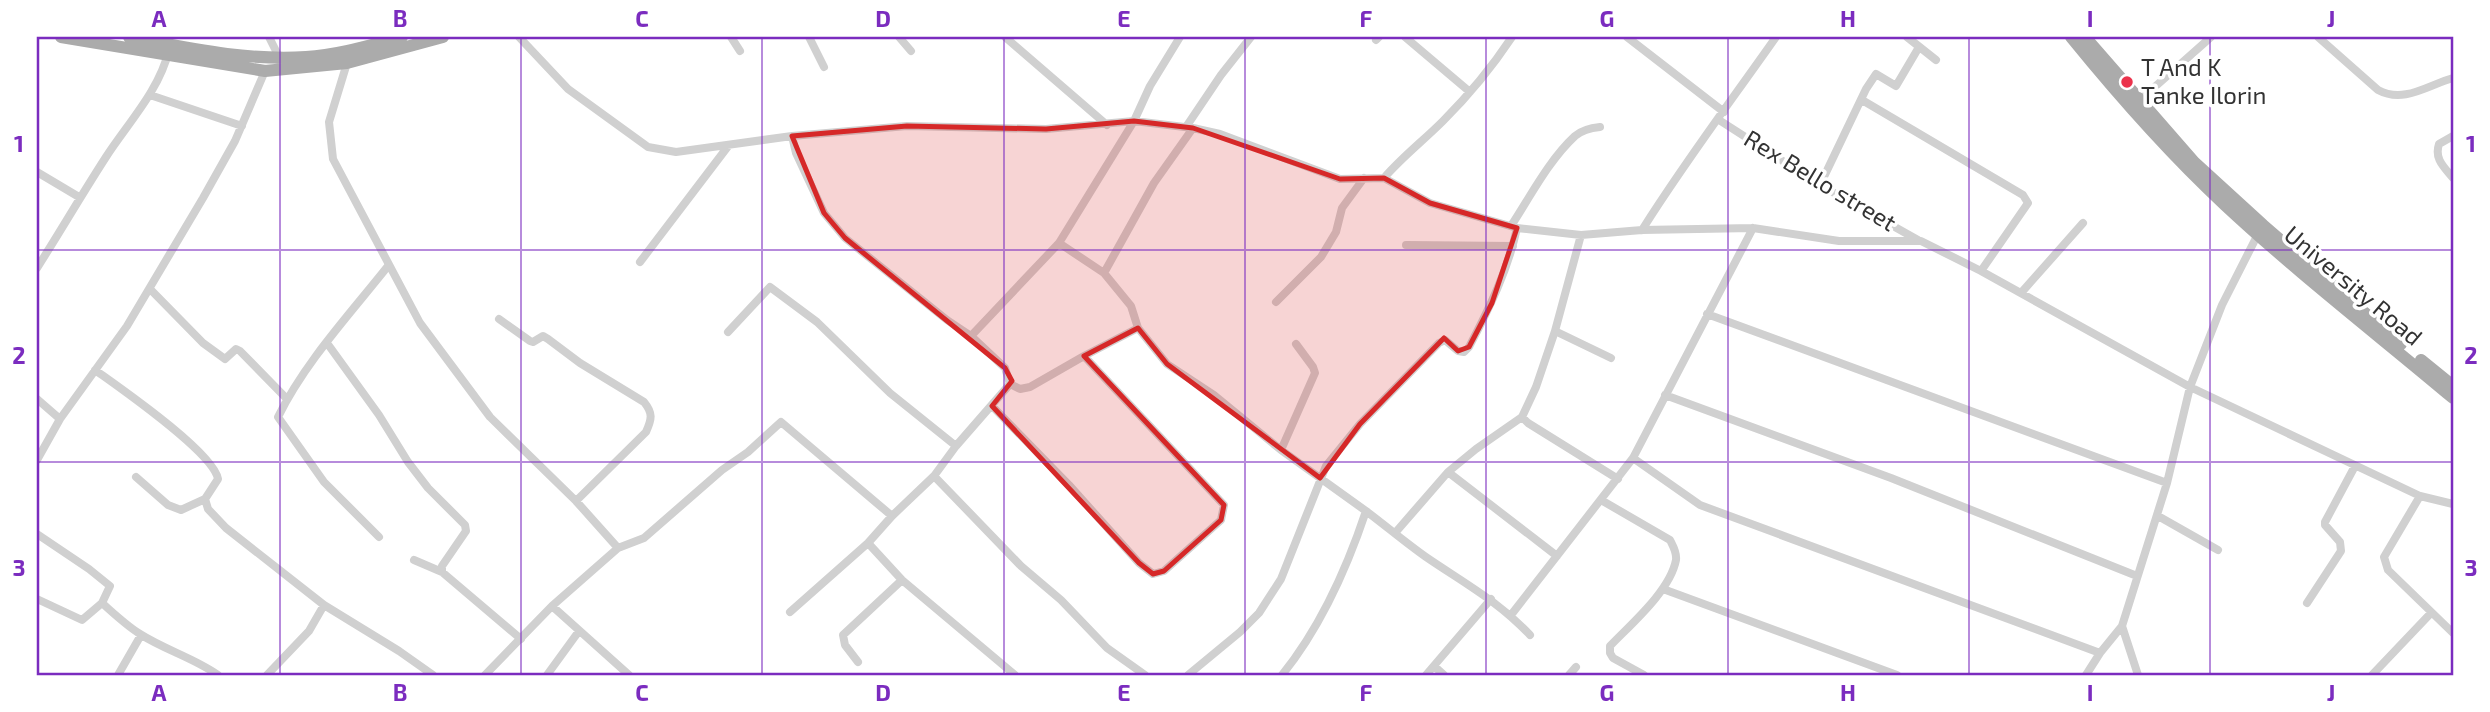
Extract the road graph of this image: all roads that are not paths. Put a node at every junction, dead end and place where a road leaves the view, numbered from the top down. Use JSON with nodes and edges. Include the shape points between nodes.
{"nodes":[{"id":1,"x":61,"y":37,"type":"edge"},
{"id":2,"x":129,"y":37,"type":"edge"},
{"id":3,"x":269,"y":37,"type":"edge"},
{"id":4,"x":402,"y":37,"type":"edge"},
{"id":5,"x":443,"y":37,"type":"edge"},
{"id":6,"x":519,"y":37,"type":"edge"},
{"id":7,"x":731,"y":37,"type":"edge"},
{"id":8,"x":809,"y":37,"type":"edge"},
{"id":9,"x":899,"y":37,"type":"edge"},
{"id":10,"x":1005,"y":37,"type":"edge"},
{"id":11,"x":1180,"y":37,"type":"edge"},
{"id":12,"x":1251,"y":37,"type":"edge"},
{"id":13,"x":1405,"y":37,"type":"edge"},
{"id":14,"x":1512,"y":37,"type":"edge"},
{"id":15,"x":1627,"y":37,"type":"edge"},
{"id":16,"x":1775,"y":37,"type":"edge"},
{"id":17,"x":1907,"y":37,"type":"edge"},
{"id":18,"x":2071,"y":37,"type":"edge"},
{"id":19,"x":2085,"y":37,"type":"edge"},
{"id":20,"x":2211,"y":37,"type":"edge"},
{"id":21,"x":2318,"y":37,"type":"edge"},
{"id":22,"x":1919,"y":47,"type":"junction"},
{"id":23,"x":169,"y":50,"type":"junction"},
{"id":24,"x":740,"y":51,"type":"dead end"},
{"id":25,"x":911,"y":51,"type":"dead end"},
{"id":26,"x":279,"y":57,"type":"junction"},
{"id":27,"x":1936,"y":60,"type":"dead end"},
{"id":28,"x":347,"y":63,"type":"junction"},
{"id":29,"x":824,"y":67,"type":"dead end"},
{"id":30,"x":265,"y":71,"type":"junction"},
{"id":31,"x":2453,"y":78,"type":"edge"},
{"id":32,"x":1470,"y":92,"type":"junction"},
{"id":33,"x":150,"y":95,"type":"junction"},
{"id":34,"x":1862,"y":100,"type":"junction"},
{"id":35,"x":2140,"y":100,"type":"junction"},
{"id":36,"x":1721,"y":116,"type":"junction"},
{"id":37,"x":1134,"y":121,"type":"junction"},
{"id":38,"x":1107,"y":125,"type":"junction"},
{"id":39,"x":242,"y":126,"type":"junction"},
{"id":40,"x":1190,"y":127,"type":"junction"},
{"id":41,"x":1600,"y":127,"type":"dead end"},
{"id":42,"x":792,"y":136,"type":"junction"},
{"id":43,"x":2453,"y":136,"type":"edge"},
{"id":44,"x":729,"y":145,"type":"junction"},
{"id":45,"x":37,"y":172,"type":"edge"},
{"id":46,"x":1364,"y":178,"type":"junction"},
{"id":47,"x":1384,"y":178,"type":"junction"},
{"id":48,"x":2453,"y":178,"type":"edge"},
{"id":49,"x":1820,"y":185,"type":"junction"},
{"id":50,"x":79,"y":197,"type":"junction"},
{"id":51,"x":2082,"y":223,"type":"dead end"},
{"id":52,"x":1514,"y":227,"type":"junction"},
{"id":53,"x":1753,"y":228,"type":"junction"},
{"id":54,"x":1642,"y":230,"type":"junction"},
{"id":55,"x":2260,"y":230,"type":"junction"},
{"id":56,"x":1581,"y":235,"type":"junction"},
{"id":57,"x":1921,"y":242,"type":"junction"},
{"id":58,"x":1059,"y":243,"type":"junction"},
{"id":59,"x":1406,"y":245,"type":"dead end"},
{"id":60,"x":1513,"y":246,"type":"junction"},
{"id":61,"x":640,"y":262,"type":"dead end"},
{"id":62,"x":37,"y":266,"type":"edge"},
{"id":63,"x":388,"y":266,"type":"junction"},
{"id":64,"x":1981,"y":271,"type":"junction"},
{"id":65,"x":1104,"y":273,"type":"junction"},
{"id":66,"x":150,"y":289,"type":"junction"},
{"id":67,"x":2021,"y":293,"type":"junction"},
{"id":68,"x":1276,"y":302,"type":"dead end"},
{"id":69,"x":1707,"y":314,"type":"junction"},
{"id":70,"x":499,"y":319,"type":"dead end"},
{"id":71,"x":1138,"y":328,"type":"junction"},
{"id":72,"x":1555,"y":331,"type":"junction"},
{"id":73,"x":728,"y":332,"type":"dead end"},
{"id":74,"x":971,"y":336,"type":"junction"},
{"id":75,"x":327,"y":343,"type":"junction"},
{"id":76,"x":1296,"y":344,"type":"dead end"},
{"id":77,"x":1084,"y":356,"type":"junction"},
{"id":78,"x":1611,"y":358,"type":"dead end"},
{"id":79,"x":95,"y":370,"type":"junction"},
{"id":80,"x":1010,"y":384,"type":"junction"},
{"id":81,"x":2453,"y":386,"type":"edge"},
{"id":82,"x":2190,"y":387,"type":"junction"},
{"id":83,"x":1665,"y":395,"type":"junction"},
{"id":84,"x":37,"y":398,"type":"edge"},
{"id":85,"x":287,"y":398,"type":"junction"},
{"id":86,"x":2453,"y":398,"type":"edge"},
{"id":87,"x":992,"y":406,"type":"junction"},
{"id":88,"x":1522,"y":417,"type":"junction"},
{"id":89,"x":60,"y":419,"type":"junction"},
{"id":90,"x":956,"y":446,"type":"junction"},
{"id":91,"x":1281,"y":450,"type":"junction"},
{"id":92,"x":1633,"y":458,"type":"junction"},
{"id":93,"x":37,"y":460,"type":"edge"},
{"id":94,"x":2355,"y":466,"type":"junction"},
{"id":95,"x":1448,"y":472,"type":"junction"},
{"id":96,"x":934,"y":476,"type":"junction"},
{"id":97,"x":136,"y":477,"type":"dead end"},
{"id":98,"x":1320,"y":478,"type":"junction"},
{"id":99,"x":1618,"y":479,"type":"junction"},
{"id":100,"x":2167,"y":483,"type":"junction"},
{"id":101,"x":2420,"y":496,"type":"junction"},
{"id":102,"x":205,"y":499,"type":"junction"},
{"id":103,"x":1601,"y":500,"type":"junction"},
{"id":104,"x":576,"y":501,"type":"junction"},
{"id":105,"x":2453,"y":504,"type":"edge"},
{"id":106,"x":1366,"y":511,"type":"junction"},
{"id":107,"x":892,"y":516,"type":"junction"},
{"id":108,"x":2158,"y":516,"type":"junction"},
{"id":109,"x":1395,"y":533,"type":"junction"},
{"id":110,"x":37,"y":534,"type":"edge"},
{"id":111,"x":379,"y":537,"type":"dead end"},
{"id":112,"x":868,"y":542,"type":"junction"},
{"id":113,"x":618,"y":548,"type":"junction"},
{"id":114,"x":2218,"y":550,"type":"dead end"},
{"id":115,"x":1557,"y":556,"type":"junction"},
{"id":116,"x":414,"y":560,"type":"dead end"},
{"id":117,"x":442,"y":572,"type":"junction"},
{"id":118,"x":2137,"y":576,"type":"junction"},
{"id":119,"x":902,"y":580,"type":"junction"},
{"id":120,"x":1663,"y":589,"type":"junction"},
{"id":121,"x":37,"y":599,"type":"edge"},
{"id":122,"x":1491,"y":599,"type":"junction"},
{"id":123,"x":102,"y":603,"type":"junction"},
{"id":124,"x":2307,"y":603,"type":"dead end"},
{"id":125,"x":324,"y":605,"type":"junction"},
{"id":126,"x":552,"y":606,"type":"junction"},
{"id":127,"x":790,"y":612,"type":"dead end"},
{"id":128,"x":2431,"y":613,"type":"junction"},
{"id":129,"x":1511,"y":615,"type":"junction"},
{"id":130,"x":2122,"y":626,"type":"junction"},
{"id":131,"x":579,"y":632,"type":"junction"},
{"id":132,"x":2453,"y":633,"type":"edge"},
{"id":133,"x":141,"y":635,"type":"junction"},
{"id":134,"x":1530,"y":635,"type":"dead end"},
{"id":135,"x":522,"y":639,"type":"junction"},
{"id":136,"x":2100,"y":653,"type":"junction"},
{"id":137,"x":858,"y":662,"type":"dead end"},
{"id":138,"x":1434,"y":666,"type":"junction"},
{"id":139,"x":1576,"y":667,"type":"dead end"},
{"id":140,"x":1009,"y":674,"type":"edge"},
{"id":141,"x":118,"y":675,"type":"edge"},
{"id":142,"x":218,"y":675,"type":"edge"},
{"id":143,"x":267,"y":675,"type":"edge"},
{"id":144,"x":433,"y":675,"type":"edge"},
{"id":145,"x":485,"y":675,"type":"edge"},
{"id":146,"x":547,"y":675,"type":"edge"},
{"id":147,"x":629,"y":675,"type":"edge"},
{"id":148,"x":1145,"y":675,"type":"edge"},
{"id":149,"x":1188,"y":675,"type":"edge"},
{"id":150,"x":1282,"y":675,"type":"edge"},
{"id":151,"x":1426,"y":675,"type":"edge"},
{"id":152,"x":1444,"y":675,"type":"edge"},
{"id":153,"x":1569,"y":675,"type":"edge"},
{"id":154,"x":1644,"y":675,"type":"edge"},
{"id":155,"x":1897,"y":675,"type":"edge"},
{"id":156,"x":2086,"y":675,"type":"edge"},
{"id":157,"x":2138,"y":675,"type":"edge"},
{"id":158,"x":2372,"y":675,"type":"edge"}],
"edges":[{"from":1,"to":23,"type":"main road"},
{"from":2,"to":23,"type":"main road"},
{"from":3,"to":26,"type":"street"},
{"from":4,"to":26,"type":"main road","via":[[341,52]]},
{"from":5,"to":28,"type":"main road"},
{"from":6,"to":44,"type":"street","via":[[568,89],[648,147],[676,152]]},
{"from":7,"to":24,"type":"street"},
{"from":8,"to":29,"type":"street"},
{"from":9,"to":25,"type":"street"},
{"from":10,"to":38,"type":"street"},
{"from":11,"to":37,"type":"street"},
{"from":12,"to":40,"type":"street","via":[[1221,75]]},
{"from":13,"to":32,"type":"street"},
{"from":14,"to":32,"type":"street"},
{"from":15,"to":36,"type":"street","name":"Rex Bello street"},
{"from":16,"to":36,"type":"street"},
{"from":17,"to":22,"type":"street"},
{"from":18,"to":55,"type":"main road","name":"University Road","via":[[2197,178]]},
{"from":19,"to":35,"type":"main road","name":"University Road"},
{"from":20,"to":35,"type":"street"},
{"from":21,"to":31,"type":"street","via":[[2388,96]]},
{"from":22,"to":27,"type":"street"},
{"from":22,"to":34,"type":"street","via":[[1896,86],[1876,74]]},
{"from":23,"to":26,"type":"main road"},
{"from":23,"to":30,"type":"main road"},
{"from":23,"to":33,"type":"street"},
{"from":28,"to":30,"type":"main road"},
{"from":28,"to":63,"type":"street","via":[[329,122],[333,159]]},
{"from":30,"to":39,"type":"street"},
{"from":32,"to":47,"type":"street"},
{"from":33,"to":39,"type":"street"},
{"from":33,"to":50,"type":"street"},
{"from":34,"to":49,"type":"street"},
{"from":34,"to":64,"type":"street","via":[[2023,195],[2028,203]]},
{"from":35,"to":55,"type":"main road","name":"University Road"},
{"from":36,"to":49,"type":"street","name":"Rex Bello street"},
{"from":36,"to":54,"type":"street"},
{"from":37,"to":38,"type":"street"},
{"from":37,"to":40,"type":"street"},
{"from":37,"to":58,"type":"street"},
{"from":38,"to":42,"type":"street","via":[[1046,129],[907,126]]},
{"from":39,"to":66,"type":"street"},
{"from":40,"to":46,"type":"street","via":[[1340,179]]},
{"from":40,"to":65,"type":"street"},
{"from":41,"to":52,"type":"street","via":[[1576,135]]},
{"from":42,"to":44,"type":"street"},
{"from":42,"to":74,"type":"street","via":[[824,213],[845,238]]},
{"from":43,"to":48,"type":"street","via":[[2436,151]]},
{"from":44,"to":61,"type":"street"},
{"from":45,"to":50,"type":"street"},
{"from":46,"to":47,"type":"street"},
{"from":46,"to":68,"type":"street","via":[[1342,208],[1336,232],[1321,257]]},
{"from":47,"to":52,"type":"street","via":[[1430,203]]},
{"from":49,"to":57,"type":"street","name":"Rex Bello street"},
{"from":50,"to":62,"type":"street"},
{"from":51,"to":67,"type":"street"},
{"from":52,"to":56,"type":"street"},
{"from":52,"to":60,"type":"street"},
{"from":53,"to":54,"type":"street"},
{"from":53,"to":57,"type":"street","via":[[1839,241]]},
{"from":53,"to":69,"type":"street"},
{"from":54,"to":56,"type":"street"},
{"from":55,"to":81,"type":"main road","name":"University Road"},
{"from":55,"to":82,"type":"street","via":[[2222,305]]},
{"from":55,"to":86,"type":"main road","name":"University Road"},
{"from":56,"to":72,"type":"street"},
{"from":57,"to":64,"type":"street","name":"Rex Bello street"},
{"from":58,"to":65,"type":"street"},
{"from":58,"to":74,"type":"street"},
{"from":59,"to":60,"type":"street"},
{"from":60,"to":98,"type":"street","via":[[1492,303],[1469,347],[1464,352],[1444,340],[1439,343],[1360,424]]},
{"from":63,"to":75,"type":"street"},
{"from":63,"to":104,"type":"street","via":[[419,323],[490,417]]},
{"from":64,"to":67,"type":"street","name":"Rex Bello street"},
{"from":65,"to":71,"type":"street","via":[[1131,306]]},
{"from":66,"to":79,"type":"street"},
{"from":66,"to":85,"type":"street","via":[[203,343],[225,359],[236,349],[240,351]]},
{"from":67,"to":82,"type":"street","name":"Rex Bello street"},
{"from":69,"to":83,"type":"street"},
{"from":69,"to":100,"type":"street"},
{"from":70,"to":104,"type":"street","via":[[530,341],[543,336],[548,339],[651,411],[646,432]]},
{"from":71,"to":77,"type":"street"},
{"from":71,"to":91,"type":"street","via":[[1167,364]]},
{"from":72,"to":78,"type":"street"},
{"from":72,"to":88,"type":"street"},
{"from":73,"to":90,"type":"street","via":[[770,287],[817,322],[890,393]]},
{"from":74,"to":80,"type":"street","via":[[1005,368]]},
{"from":75,"to":85,"type":"street"},
{"from":75,"to":117,"type":"street","via":[[408,462],[466,525]]},
{"from":76,"to":91,"type":"street","via":[[1315,373]]},
{"from":77,"to":80,"type":"street","via":[[1030,387]]},
{"from":77,"to":87,"type":"street","via":[[1224,505],[1221,520],[1164,571],[1153,574],[1139,563]]},
{"from":79,"to":89,"type":"street"},
{"from":79,"to":102,"type":"street","via":[[196,449],[217,472],[218,479]]},
{"from":80,"to":87,"type":"street"},
{"from":82,"to":94,"type":"street","name":"Rex Bello street"},
{"from":82,"to":100,"type":"street"},
{"from":83,"to":92,"type":"street"},
{"from":83,"to":118,"type":"street"},
{"from":84,"to":89,"type":"street"},
{"from":85,"to":111,"type":"street","via":[[278,417],[284,429],[324,482]]},
{"from":87,"to":90,"type":"street"},
{"from":88,"to":95,"type":"street"},
{"from":88,"to":99,"type":"street"},
{"from":89,"to":93,"type":"street"},
{"from":90,"to":96,"type":"street"},
{"from":91,"to":98,"type":"street"},
{"from":92,"to":99,"type":"street"},
{"from":92,"to":136,"type":"street","via":[[1700,505]]},
{"from":94,"to":101,"type":"street","name":"Rex Bello street"},
{"from":94,"to":124,"type":"street","via":[[2325,522],[2342,551]]},
{"from":95,"to":109,"type":"street"},
{"from":95,"to":115,"type":"street"},
{"from":96,"to":107,"type":"street"},
{"from":96,"to":148,"type":"street","via":[[1107,648]]},
{"from":97,"to":102,"type":"street","via":[[176,509]]},
{"from":98,"to":106,"type":"street"},
{"from":98,"to":149,"type":"street","via":[[1281,579],[1259,613]]},
{"from":99,"to":103,"type":"street"},
{"from":100,"to":108,"type":"street"},
{"from":101,"to":105,"type":"street","name":"Rex Bello street"},
{"from":101,"to":128,"type":"street","via":[[2384,563]]},
{"from":102,"to":125,"type":"street","via":[[226,528]]},
{"from":103,"to":115,"type":"street"},
{"from":103,"to":120,"type":"street","via":[[1670,540],[1676,561]]},
{"from":104,"to":113,"type":"street"},
{"from":106,"to":109,"type":"street"},
{"from":106,"to":150,"type":"street","via":[[1351,556],[1302,651]]},
{"from":107,"to":112,"type":"street"},
{"from":107,"to":113,"type":"street","via":[[781,422],[644,538]]},
{"from":108,"to":114,"type":"street"},
{"from":108,"to":118,"type":"street"},
{"from":109,"to":122,"type":"street"},
{"from":110,"to":123,"type":"street","via":[[110,586]]},
{"from":112,"to":119,"type":"street"},
{"from":112,"to":127,"type":"street"},
{"from":113,"to":126,"type":"street"},
{"from":115,"to":129,"type":"street"},
{"from":116,"to":117,"type":"street"},
{"from":117,"to":135,"type":"street"},
{"from":118,"to":130,"type":"street"},
{"from":119,"to":137,"type":"street","via":[[843,635]]},
{"from":119,"to":140,"type":"street"},
{"from":120,"to":154,"type":"street","via":[[1610,646],[1613,658]]},
{"from":120,"to":155,"type":"street"},
{"from":121,"to":123,"type":"street","via":[[82,620]]},
{"from":122,"to":129,"type":"street"},
{"from":122,"to":138,"type":"street"},
{"from":123,"to":133,"type":"street"},
{"from":125,"to":143,"type":"street","via":[[309,631]]},
{"from":125,"to":144,"type":"street"},
{"from":126,"to":131,"type":"street"},
{"from":126,"to":135,"type":"street"},
{"from":128,"to":132,"type":"street"},
{"from":128,"to":158,"type":"street"},
{"from":129,"to":134,"type":"street"},
{"from":130,"to":136,"type":"street"},
{"from":130,"to":157,"type":"street"},
{"from":131,"to":146,"type":"street"},
{"from":131,"to":147,"type":"street"},
{"from":133,"to":141,"type":"street"},
{"from":133,"to":142,"type":"street"},
{"from":135,"to":145,"type":"street"},
{"from":136,"to":156,"type":"street"},
{"from":138,"to":151,"type":"street"},
{"from":138,"to":152,"type":"street"},
{"from":139,"to":153,"type":"street"}]}
